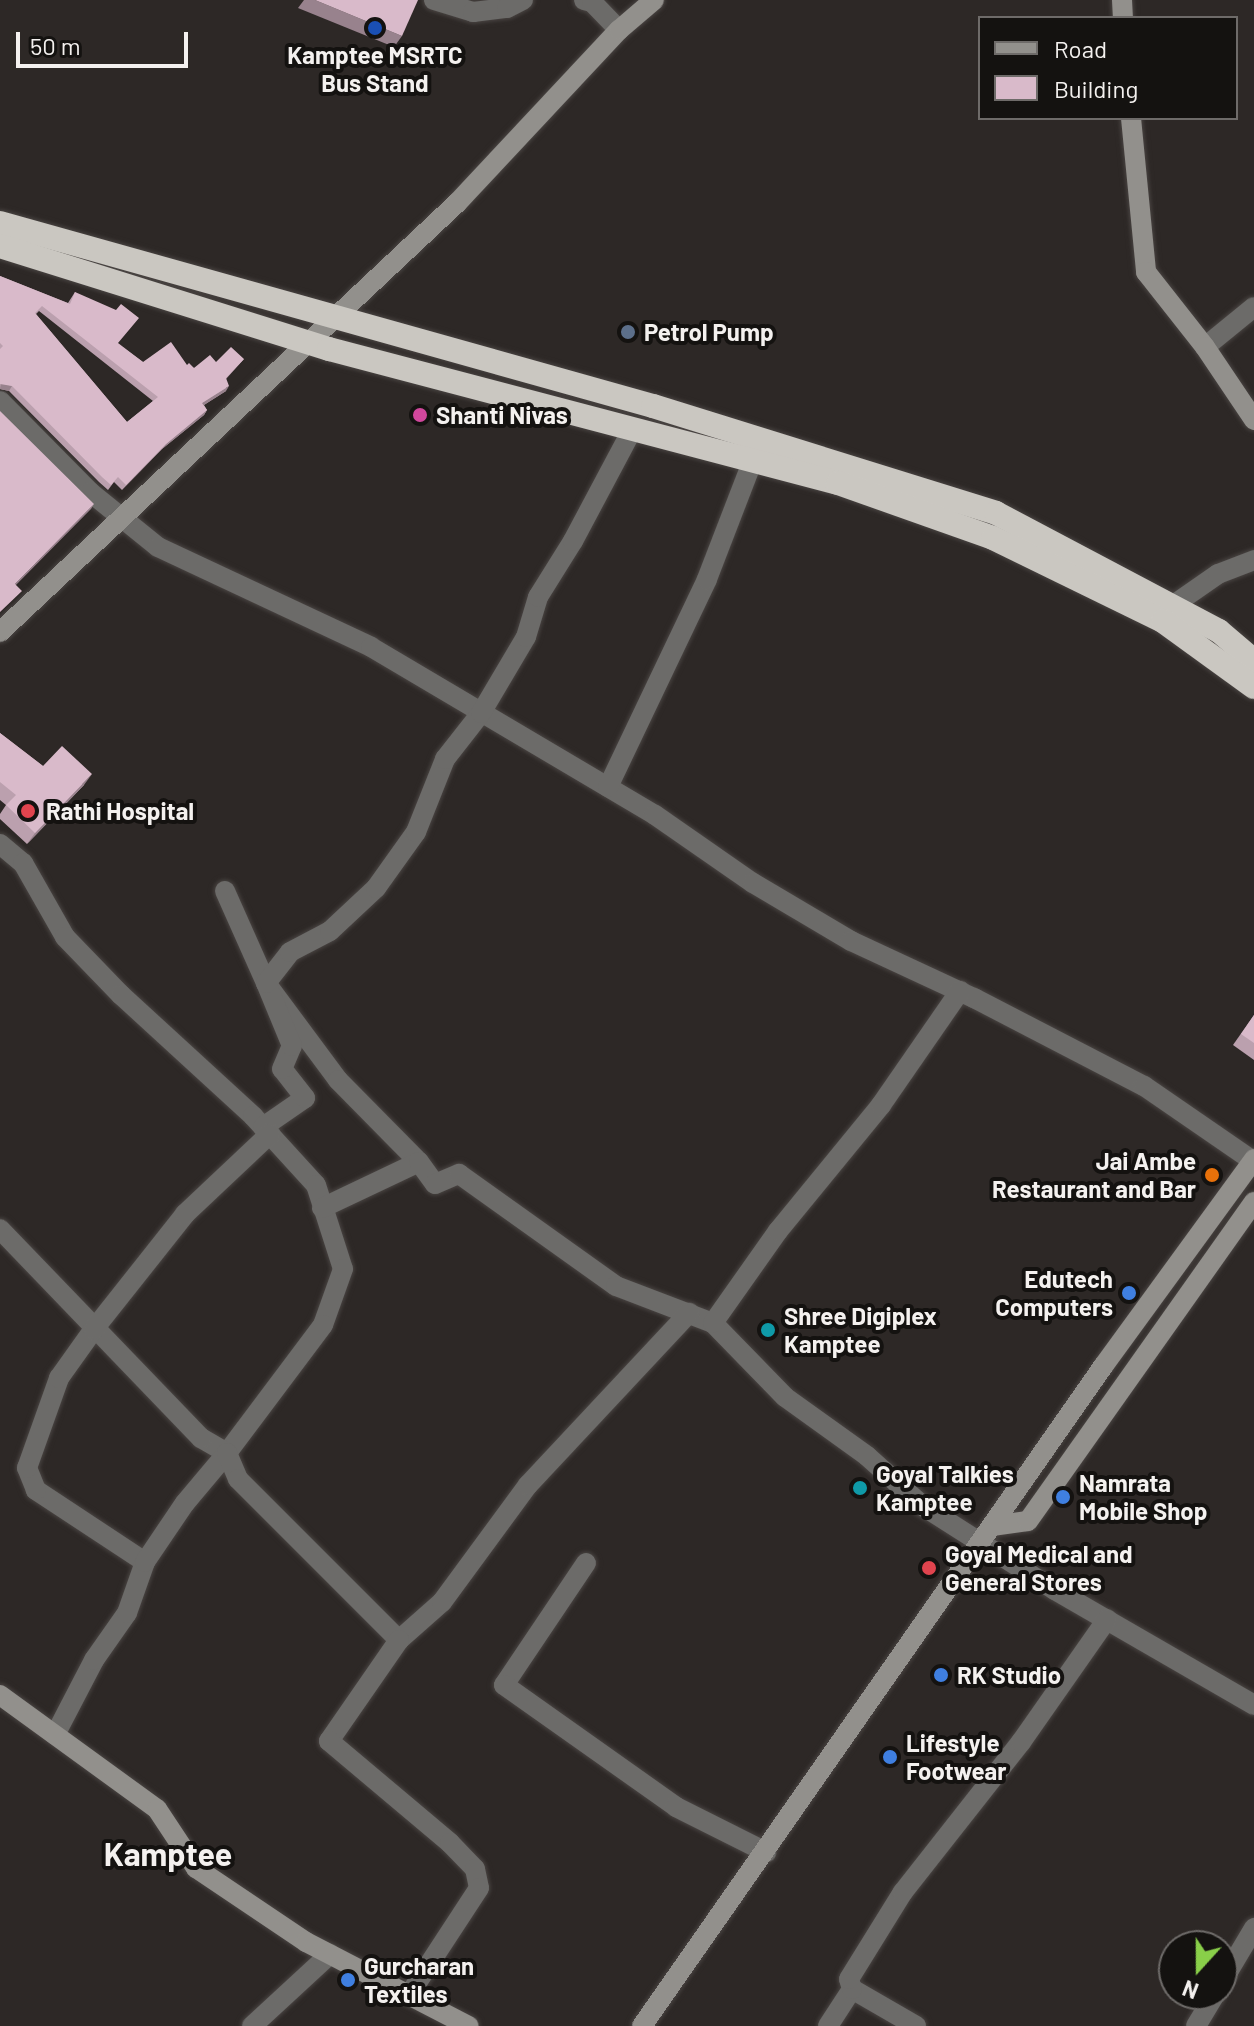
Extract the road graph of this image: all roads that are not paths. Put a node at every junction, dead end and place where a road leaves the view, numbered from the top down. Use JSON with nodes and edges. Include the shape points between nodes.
{"nodes":[{"id":1,"x":434,"y":0,"type":"edge"},
{"id":2,"x":523,"y":0,"type":"edge"},
{"id":3,"x":584,"y":0,"type":"edge"},
{"id":4,"x":654,"y":0,"type":"edge"},
{"id":5,"x":619,"y":30,"type":"junction"},
{"id":6,"x":1131,"y":120,"type":"edge"},
{"id":7,"x":0,"y":223,"type":"edge"},
{"id":8,"x":0,"y":246,"type":"edge"},
{"id":9,"x":1254,"y":307,"type":"edge"},
{"id":10,"x":332,"y":319,"type":"junction"},
{"id":11,"x":308,"y":342,"type":"junction"},
{"id":12,"x":1205,"y":347,"type":"junction"},
{"id":13,"x":578,"y":386,"type":"junction"},
{"id":14,"x":0,"y":401,"type":"edge"},
{"id":15,"x":574,"y":411,"type":"junction"},
{"id":16,"x":672,"y":412,"type":"junction"},
{"id":17,"x":1254,"y":420,"type":"edge"},
{"id":18,"x":633,"y":428,"type":"junction"},
{"id":19,"x":668,"y":437,"type":"junction"},
{"id":20,"x":753,"y":460,"type":"junction"},
{"id":21,"x":119,"y":518,"type":"junction"},
{"id":22,"x":1254,"y":560,"type":"edge"},
{"id":23,"x":1168,"y":614,"type":"junction"},
{"id":24,"x":0,"y":632,"type":"edge"},
{"id":25,"x":1254,"y":661,"type":"edge"},
{"id":26,"x":1254,"y":687,"type":"edge"},
{"id":27,"x":481,"y":713,"type":"junction"},
{"id":28,"x":608,"y":787,"type":"junction"},
{"id":29,"x":0,"y":844,"type":"edge"},
{"id":30,"x":225,"y":891,"type":"dead end"},
{"id":31,"x":266,"y":983,"type":"junction"},
{"id":32,"x":960,"y":991,"type":"junction"},
{"id":33,"x":266,"y":1131,"type":"junction"},
{"id":34,"x":1253,"y":1160,"type":"edge"},
{"id":35,"x":419,"y":1162,"type":"junction"},
{"id":36,"x":1254,"y":1202,"type":"edge"},
{"id":37,"x":322,"y":1208,"type":"junction"},
{"id":38,"x":0,"y":1229,"type":"edge"},
{"id":39,"x":689,"y":1313,"type":"junction"},
{"id":40,"x":713,"y":1323,"type":"junction"},
{"id":41,"x":94,"y":1329,"type":"junction"},
{"id":42,"x":227,"y":1453,"type":"junction"},
{"id":43,"x":987,"y":1534,"type":"junction"},
{"id":44,"x":145,"y":1562,"type":"junction"},
{"id":45,"x":586,"y":1563,"type":"dead end"},
{"id":46,"x":1107,"y":1619,"type":"junction"},
{"id":47,"x":399,"y":1640,"type":"junction"},
{"id":48,"x":0,"y":1695,"type":"edge"},
{"id":49,"x":1254,"y":1705,"type":"edge"},
{"id":50,"x":55,"y":1735,"type":"junction"},
{"id":51,"x":766,"y":1852,"type":"junction"},
{"id":52,"x":1254,"y":1928,"type":"edge"},
{"id":53,"x":330,"y":1954,"type":"junction"},
{"id":54,"x":1238,"y":1955,"type":"edge"},
{"id":55,"x":852,"y":1989,"type":"junction"},
{"id":56,"x":409,"y":1995,"type":"junction"},
{"id":57,"x":252,"y":2026,"type":"edge"},
{"id":58,"x":469,"y":2026,"type":"edge"},
{"id":59,"x":642,"y":2026,"type":"edge"},
{"id":60,"x":828,"y":2026,"type":"edge"},
{"id":61,"x":916,"y":2026,"type":"edge"}],
"edges":[{"from":1,"to":2,"type":"street","via":[[473,12],[507,8]]},
{"from":3,"to":5,"type":"street"},
{"from":4,"to":5,"type":"street"},
{"from":5,"to":10,"type":"street","via":[[457,203]]},
{"from":6,"to":12,"type":"street","via":[[1146,272]]},
{"from":7,"to":10,"type":"highway"},
{"from":8,"to":11,"type":"highway"},
{"from":9,"to":12,"type":"street"},
{"from":10,"to":11,"type":"street"},
{"from":10,"to":13,"type":"highway"},
{"from":11,"to":15,"type":"highway"},
{"from":11,"to":21,"type":"street"},
{"from":12,"to":17,"type":"street"},
{"from":13,"to":15,"type":"highway"},
{"from":13,"to":16,"type":"highway"},
{"from":14,"to":21,"type":"street"},
{"from":15,"to":18,"type":"highway"},
{"from":16,"to":19,"type":"highway"},
{"from":16,"to":23,"type":"highway","via":[[996,513]]},
{"from":18,"to":19,"type":"highway"},
{"from":18,"to":27,"type":"street","via":[[538,597],[526,637]]},
{"from":19,"to":20,"type":"highway"},
{"from":20,"to":23,"type":"highway","via":[[838,483],[993,538]]},
{"from":20,"to":28,"type":"street","via":[[707,579]]},
{"from":21,"to":24,"type":"street"},
{"from":21,"to":27,"type":"street","via":[[158,547],[371,647]]},
{"from":22,"to":23,"type":"street","via":[[1218,574]]},
{"from":23,"to":25,"type":"highway","via":[[1219,631]]},
{"from":23,"to":26,"type":"highway"},
{"from":27,"to":28,"type":"street"},
{"from":27,"to":31,"type":"street","via":[[445,759],[416,832],[376,888],[330,931],[290,952]]},
{"from":28,"to":32,"type":"street","via":[[851,941]]},
{"from":29,"to":33,"type":"street","via":[[23,863],[65,937]]},
{"from":30,"to":31,"type":"street"},
{"from":31,"to":33,"type":"street","via":[[292,1046],[282,1069],[305,1098]]},
{"from":31,"to":35,"type":"street","via":[[338,1080]]},
{"from":32,"to":34,"type":"street","via":[[1144,1086]]},
{"from":32,"to":40,"type":"street","via":[[881,1105]]},
{"from":33,"to":37,"type":"street","via":[[316,1185]]},
{"from":33,"to":41,"type":"street","via":[[185,1214]]},
{"from":34,"to":43,"type":"street"},
{"from":35,"to":37,"type":"street"},
{"from":35,"to":39,"type":"street","via":[[435,1184],[459,1174],[616,1286]]},
{"from":36,"to":43,"type":"street","via":[[1028,1521]]},
{"from":37,"to":42,"type":"street","via":[[343,1269],[323,1325]]},
{"from":38,"to":41,"type":"street"},
{"from":39,"to":40,"type":"street"},
{"from":39,"to":47,"type":"street","via":[[528,1485],[442,1602]]},
{"from":40,"to":43,"type":"street","via":[[785,1397],[867,1456],[923,1506]]},
{"from":41,"to":42,"type":"street","via":[[201,1438]]},
{"from":41,"to":44,"type":"street","via":[[59,1378],[27,1468],[36,1490]]},
{"from":42,"to":44,"type":"street"},
{"from":42,"to":47,"type":"street","via":[[238,1479]]},
{"from":43,"to":46,"type":"street"},
{"from":43,"to":51,"type":"street"},
{"from":44,"to":50,"type":"street","via":[[127,1613],[94,1660]]},
{"from":45,"to":51,"type":"street","via":[[504,1685],[676,1807]]},
{"from":46,"to":49,"type":"street"},
{"from":46,"to":55,"type":"street","via":[[1021,1742],[903,1892],[849,1979]]},
{"from":47,"to":56,"type":"street","via":[[329,1741],[450,1843],[475,1869],[479,1888]]},
{"from":48,"to":50,"type":"street"},
{"from":50,"to":53,"type":"street","via":[[157,1809],[196,1868]]},
{"from":51,"to":59,"type":"street"},
{"from":52,"to":54,"type":"street"},
{"from":53,"to":56,"type":"street"},
{"from":53,"to":57,"type":"street"},
{"from":55,"to":60,"type":"street"},
{"from":55,"to":61,"type":"street"},
{"from":56,"to":58,"type":"street"}]}
